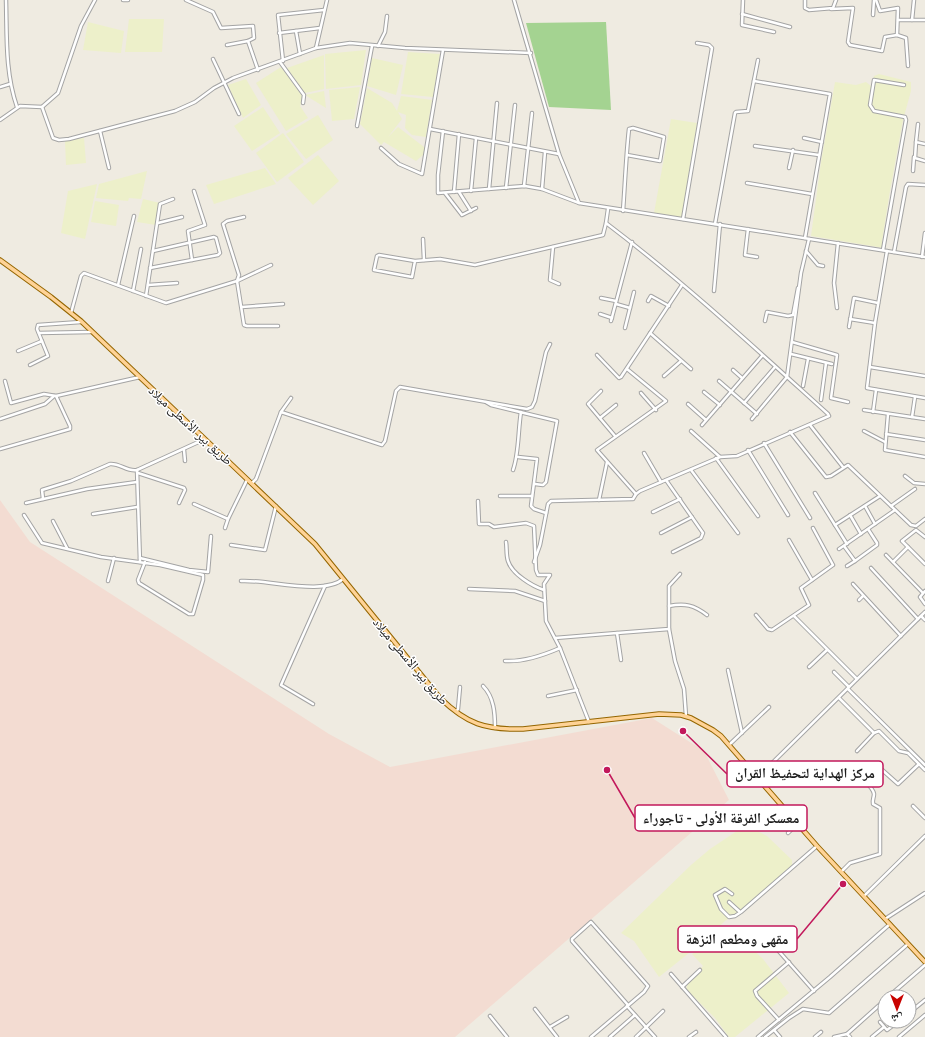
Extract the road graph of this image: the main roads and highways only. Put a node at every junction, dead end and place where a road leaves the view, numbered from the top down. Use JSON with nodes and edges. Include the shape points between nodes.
{"nodes":[{"id":1,"x":0,"y":260,"type":"edge"},
{"id":2,"x":925,"y":964,"type":"edge"}],
"edges":[{"from":1,"to":2,"type":"main road","name":"طريق بير الأسطى ميلاد","via":[[81,322],[276,505],[315,544],[455,713],[477,724],[495,729],[523,729],[648,714],[670,714],[686,716],[713,730],[730,744],[797,824]]}]}
